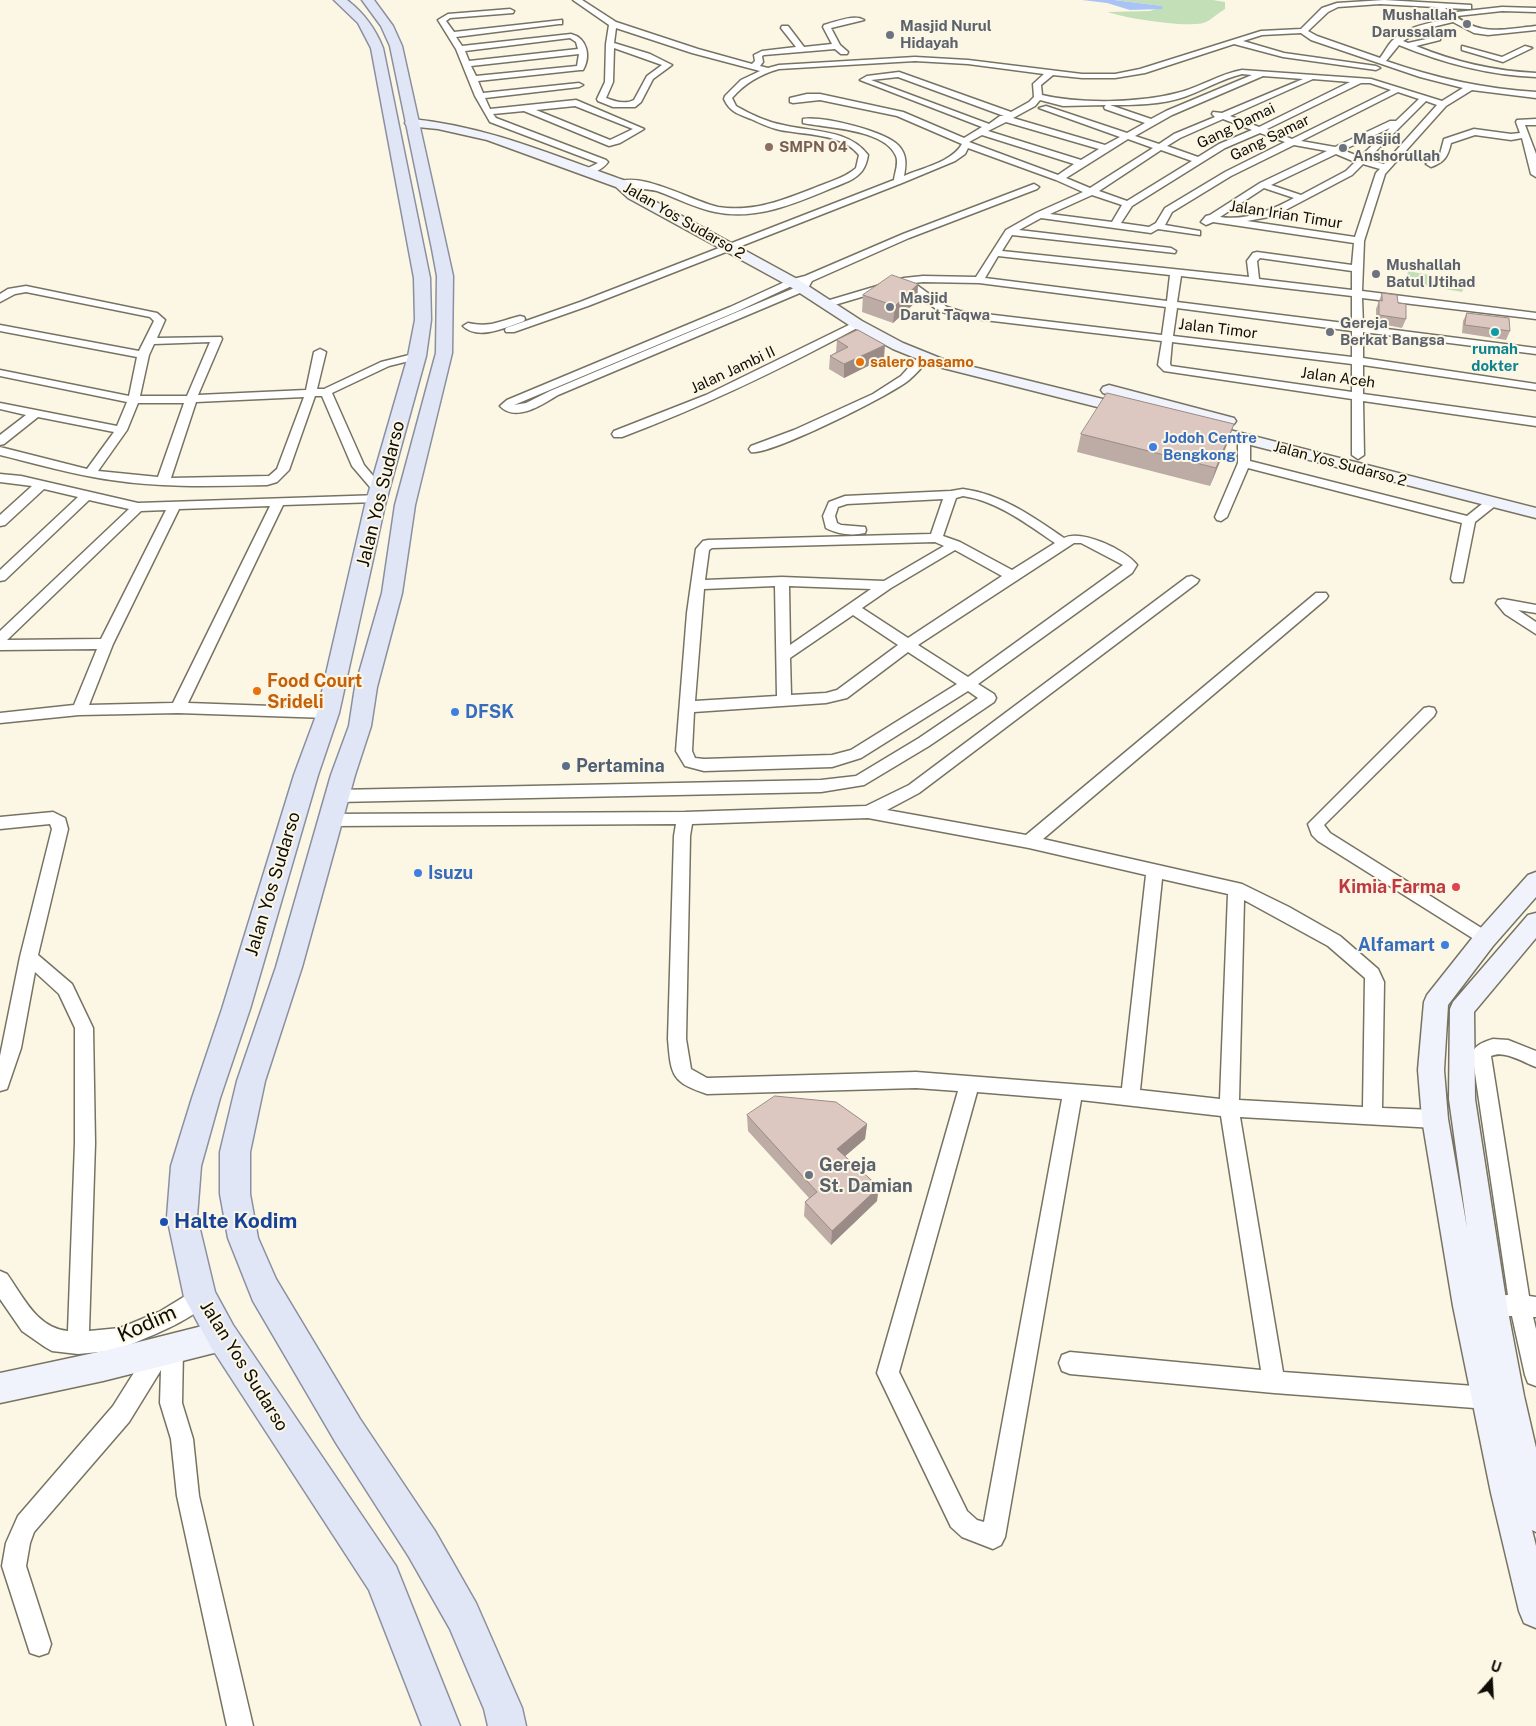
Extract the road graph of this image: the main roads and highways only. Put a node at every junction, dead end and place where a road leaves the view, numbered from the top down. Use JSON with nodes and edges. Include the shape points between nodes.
{"nodes":[{"id":1,"x":340,"y":0,"type":"edge"},
{"id":2,"x":368,"y":0,"type":"edge"},
{"id":3,"x":411,"y":123,"type":"junction"},
{"id":4,"x":428,"y":251,"type":"junction"},
{"id":5,"x":434,"y":313,"type":"junction"},
{"id":6,"x":940,"y":363,"type":"junction"},
{"id":7,"x":1266,"y":437,"type":"junction"},
{"id":8,"x":1536,"y":501,"type":"edge"},
{"id":9,"x":1536,"y":513,"type":"edge"},
{"id":10,"x":335,"y":686,"type":"junction"},
{"id":11,"x":366,"y":687,"type":"junction"},
{"id":12,"x":306,"y":775,"type":"junction"},
{"id":13,"x":337,"y":797,"type":"junction"},
{"id":14,"x":1536,"y":882,"type":"edge"},
{"id":15,"x":1536,"y":922,"type":"edge"},
{"id":16,"x":222,"y":1336,"type":"junction"},
{"id":17,"x":0,"y":1388,"type":"edge"},
{"id":18,"x":1534,"y":1501,"type":"edge"},
{"id":19,"x":1536,"y":1611,"type":"edge"},
{"id":20,"x":442,"y":1726,"type":"edge"},
{"id":21,"x":507,"y":1726,"type":"edge"}],
"edges":[{"from":1,"to":4,"type":"main road","name":"Jalan Yos Sudarso","via":[[369,28],[377,48]]},
{"from":2,"to":3,"type":"main road","name":"Jalan Yos Sudarso","via":[[387,26],[396,46]]},
{"from":3,"to":4,"type":"main road","name":"Jalan Yos Sudarso"},
{"from":3,"to":6,"type":"main road","name":"Jalan Yos Sudarso 2","via":[[453,127],[621,184],[633,195],[801,283],[857,324]]},
{"from":4,"to":5,"type":"main road","name":"Jalan Yos Sudarso","via":[[445,276]]},
{"from":5,"to":10,"type":"main road","name":"Jalan Yos Sudarso","via":[[417,356],[378,494]]},
{"from":5,"to":11,"type":"main road","name":"Jalan Yos Sudarso","via":[[444,353],[405,505],[392,593]]},
{"from":6,"to":7,"type":"main road","name":"Jalan Yos Sudarso 2","via":[[1082,384]]},
{"from":6,"to":7,"type":"main road","name":"Jalan Yos Sudarso 2","via":[[1244,439]]},
{"from":7,"to":8,"type":"main road","name":"Jalan Yos Sudarso 2","via":[[1358,455]]},
{"from":7,"to":9,"type":"main road","name":"Jalan Yos Sudarso 2","via":[[1491,503]]},
{"from":10,"to":11,"type":"main road"},
{"from":10,"to":12,"type":"main road","name":"Jalan Yos Sudarso"},
{"from":11,"to":13,"type":"main road","name":"Jalan Yos Sudarso","via":[[360,726]]},
{"from":12,"to":13,"type":"main road"},
{"from":12,"to":16,"type":"main road","name":"Jalan Yos Sudarso","via":[[186,1166],[182,1217],[200,1297]]},
{"from":13,"to":21,"type":"main road","name":"Jalan Yos Sudarso","via":[[289,967],[250,1081],[235,1152],[235,1194],[243,1238],[264,1290],[422,1544],[463,1616],[503,1708]]},
{"from":14,"to":19,"type":"main road","via":[[1485,939],[1436,1002],[1431,1070],[1435,1120],[1467,1306]]},
{"from":15,"to":18,"type":"main road","via":[[1462,1009],[1462,1099],[1509,1396]]},
{"from":16,"to":17,"type":"main road"},
{"from":16,"to":20,"type":"main road","name":"Jalan Yos Sudarso","via":[[383,1579]]}]}
